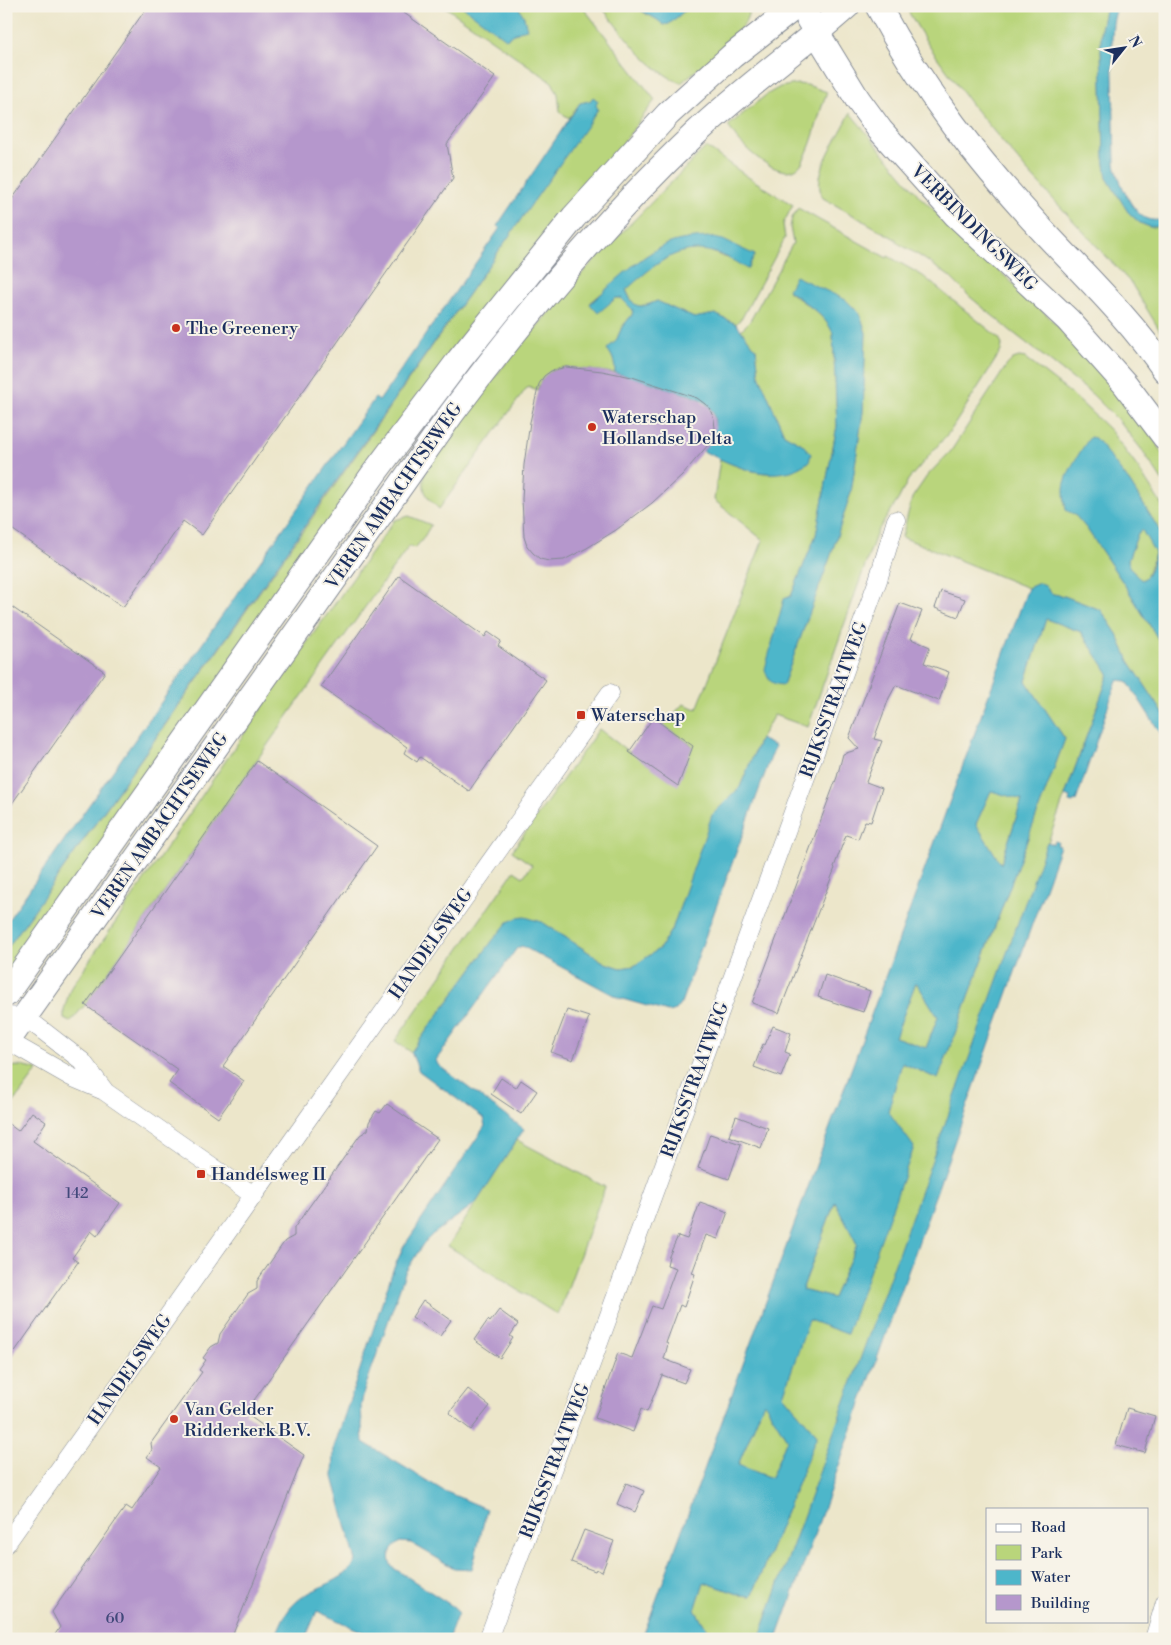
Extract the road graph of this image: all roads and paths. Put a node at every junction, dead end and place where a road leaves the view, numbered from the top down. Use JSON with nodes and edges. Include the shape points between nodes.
{"nodes":[{"id":1,"x":796,"y":6,"type":"edge"},
{"id":2,"x":801,"y":6,"type":"edge"},
{"id":3,"x":847,"y":6,"type":"edge"},
{"id":4,"x":878,"y":6,"type":"edge"},
{"id":5,"x":817,"y":34,"type":"junction"},
{"id":6,"x":1165,"y":370,"type":"edge"},
{"id":7,"x":1165,"y":437,"type":"edge"},
{"id":8,"x":896,"y":520,"type":"dead end"},
{"id":9,"x":610,"y":693,"type":"dead end"},
{"id":10,"x":6,"y":994,"type":"edge"},
{"id":11,"x":16,"y":1016,"type":"edge"},
{"id":12,"x":7,"y":1041,"type":"edge"},
{"id":13,"x":104,"y":1091,"type":"junction"},
{"id":14,"x":253,"y":1196,"type":"junction"},
{"id":15,"x":6,"y":1544,"type":"edge"},
{"id":16,"x":1165,"y":1602,"type":"edge"},
{"id":17,"x":488,"y":1639,"type":"edge"},
{"id":18,"x":1154,"y":1639,"type":"edge"}],
"edges":[{"from":1,"to":10,"type":"main road","name":"VEREN AMBACHTSEWEG","via":[[732,56],[662,121],[574,217],[460,359],[363,488]]},
{"from":2,"to":5,"type":"main road","name":"VERBINDINGSWEG"},
{"from":3,"to":5,"type":"main road","name":"VEREN AMBACHTSEWEG"},
{"from":4,"to":6,"type":"main road","via":[[932,97],[976,156],[1132,326]]},
{"from":5,"to":7,"type":"main road","name":"VERBINDINGSWEG","via":[[880,130],[956,215],[1068,320],[1125,384]]},
{"from":5,"to":11,"type":"main road","name":"VEREN AMBACHTSEWEG","via":[[732,100],[646,182],[501,348]]},
{"from":8,"to":17,"type":"street","name":"RIJKSSTRAATWEG","via":[[878,580]]},
{"from":9,"to":14,"type":"street","name":"HANDELSWEG"},
{"from":11,"to":12,"type":"main road","name":"VEREN AMBACHTSEWEG"},
{"from":11,"to":13,"type":"street","via":[[82,1061]]},
{"from":12,"to":13,"type":"street","via":[[71,1077]]},
{"from":13,"to":14,"type":"street"},
{"from":14,"to":15,"type":"street","name":"HANDELSWEG"},
{"from":16,"to":18,"type":"street"}]}
